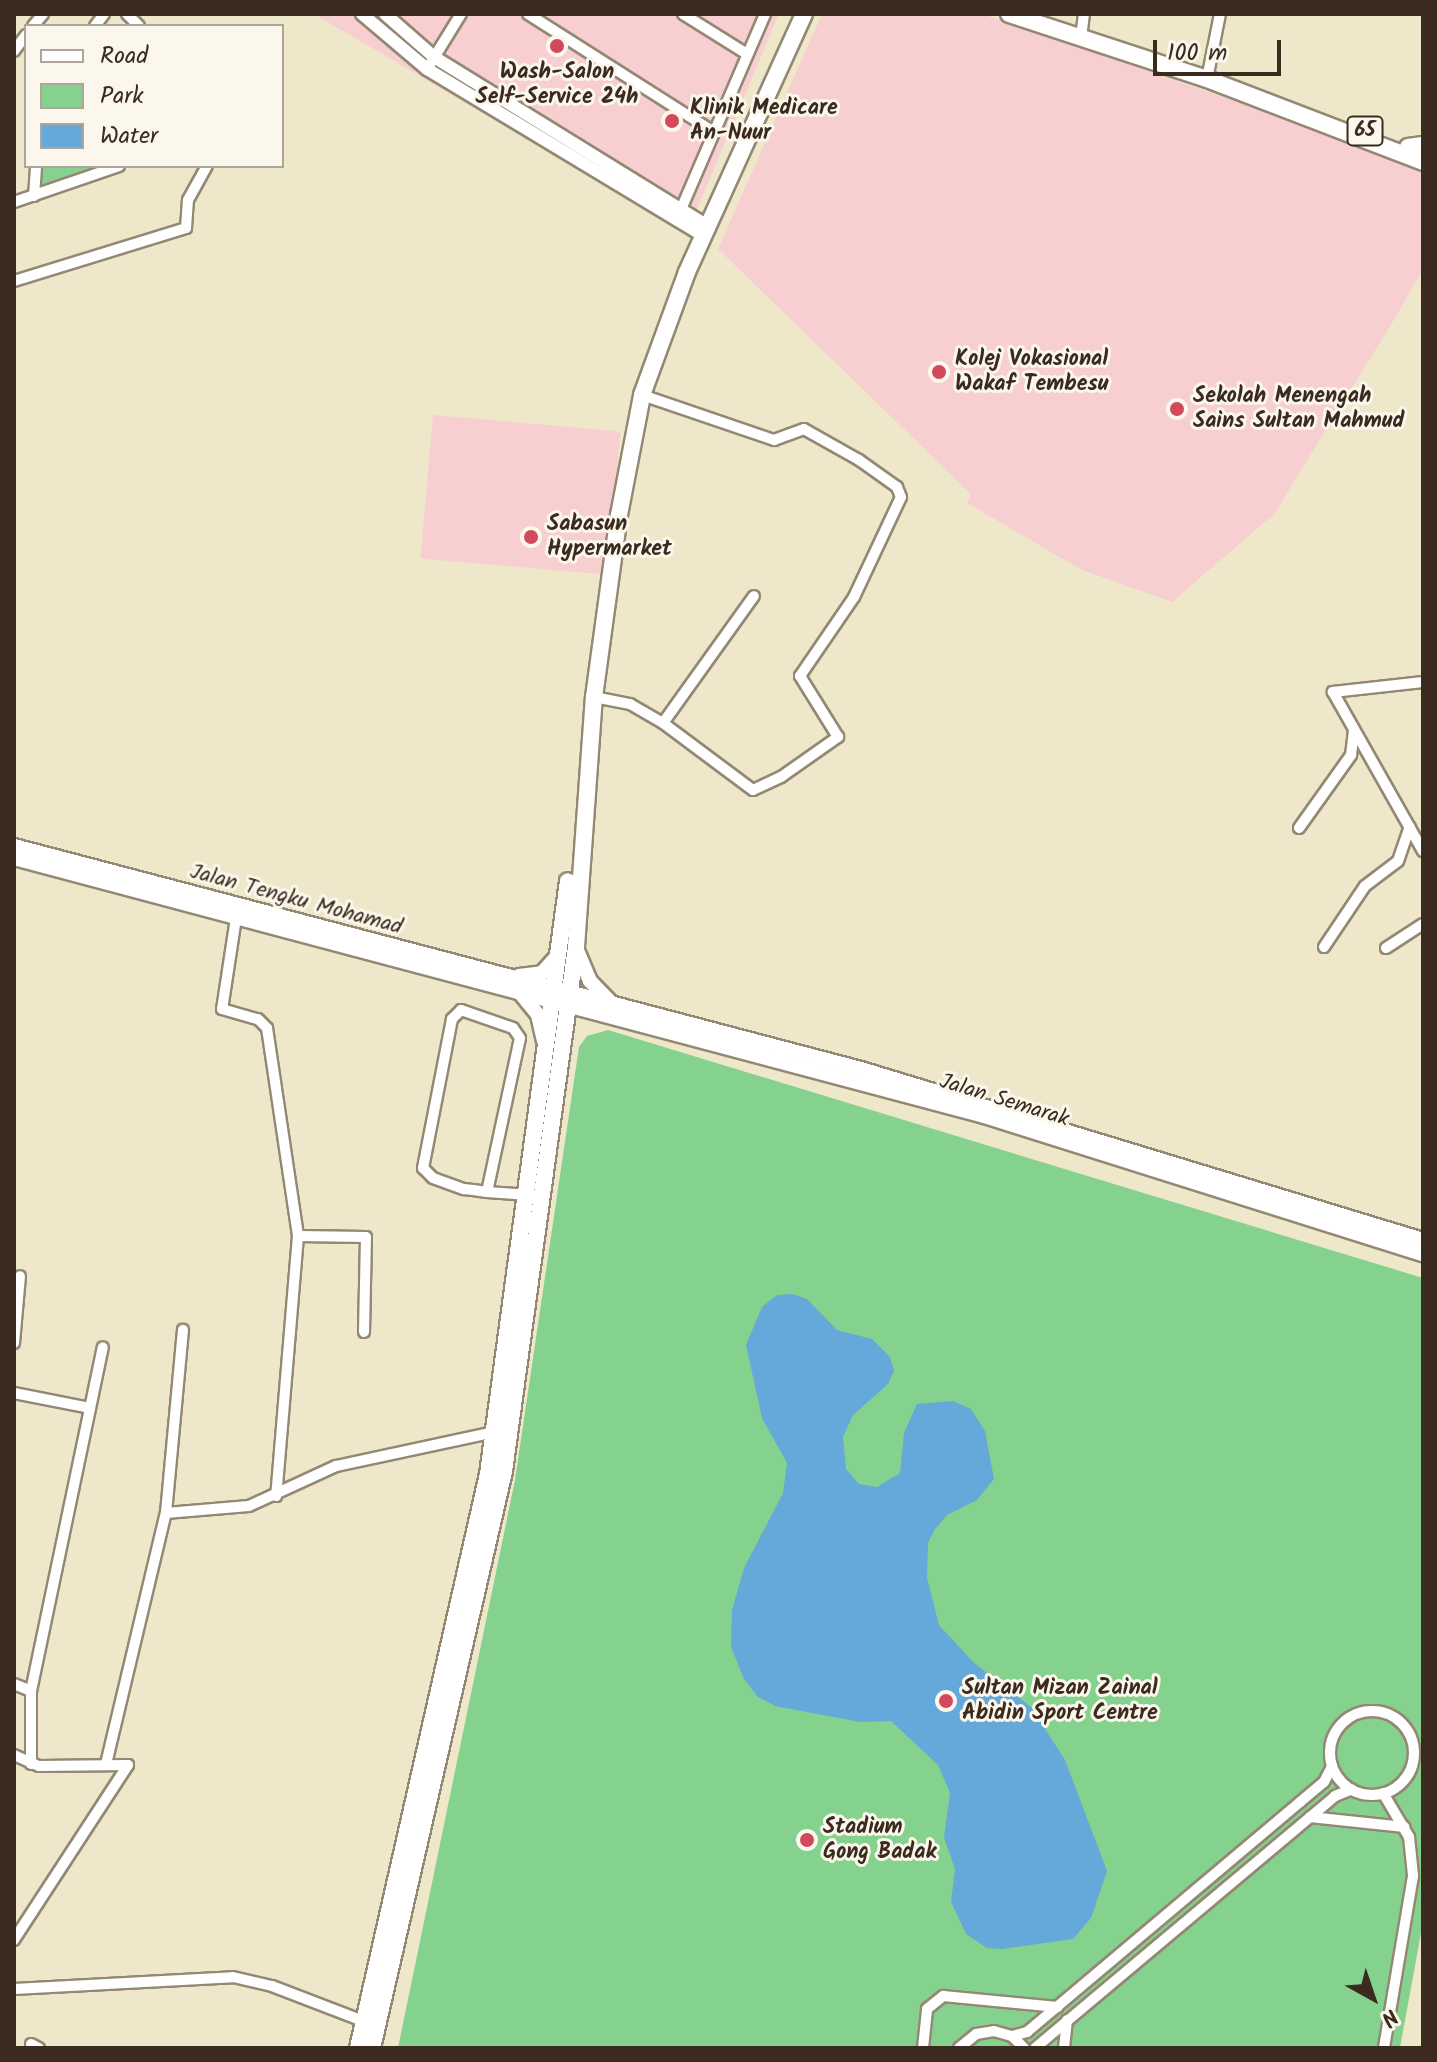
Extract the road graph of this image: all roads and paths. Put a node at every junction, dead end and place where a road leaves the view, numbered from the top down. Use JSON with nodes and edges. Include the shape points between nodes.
{"nodes":[{"id":1,"x":362,"y":14,"type":"edge"},
{"id":2,"x":385,"y":14,"type":"edge"},
{"id":3,"x":461,"y":14,"type":"edge"},
{"id":4,"x":528,"y":14,"type":"edge"},
{"id":5,"x":683,"y":14,"type":"edge"},
{"id":6,"x":765,"y":14,"type":"edge"},
{"id":7,"x":1009,"y":14,"type":"edge"},
{"id":8,"x":1042,"y":14,"type":"edge"},
{"id":9,"x":1220,"y":14,"type":"edge"},
{"id":10,"x":801,"y":18,"type":"edge"},
{"id":11,"x":1083,"y":27,"type":"edge"},
{"id":12,"x":747,"y":54,"type":"junction"},
{"id":13,"x":434,"y":57,"type":"junction"},
{"id":14,"x":427,"y":69,"type":"junction"},
{"id":15,"x":1208,"y":76,"type":"junction"},
{"id":16,"x":714,"y":132,"type":"junction"},
{"id":17,"x":1418,"y":148,"type":"edge"},
{"id":18,"x":1423,"y":162,"type":"edge"},
{"id":19,"x":36,"y":168,"type":"edge"},
{"id":20,"x":113,"y":168,"type":"edge"},
{"id":21,"x":206,"y":168,"type":"edge"},
{"id":22,"x":34,"y":196,"type":"junction"},
{"id":23,"x":14,"y":202,"type":"edge"},
{"id":24,"x":679,"y":214,"type":"junction"},
{"id":25,"x":706,"y":231,"type":"junction"},
{"id":26,"x":14,"y":281,"type":"edge"},
{"id":27,"x":642,"y":395,"type":"junction"},
{"id":28,"x":754,"y":596,"type":"dead end"},
{"id":29,"x":1423,"y":682,"type":"edge"},
{"id":30,"x":593,"y":701,"type":"junction"},
{"id":31,"x":663,"y":723,"type":"junction"},
{"id":32,"x":1354,"y":728,"type":"junction"},
{"id":33,"x":1410,"y":827,"type":"junction"},
{"id":34,"x":1299,"y":828,"type":"dead end"},
{"id":35,"x":14,"y":846,"type":"edge"},
{"id":36,"x":1423,"y":851,"type":"edge"},
{"id":37,"x":14,"y":858,"type":"edge"},
{"id":38,"x":236,"y":918,"type":"junction"},
{"id":39,"x":1423,"y":924,"type":"edge"},
{"id":40,"x":576,"y":947,"type":"junction"},
{"id":41,"x":1324,"y":947,"type":"dead end"},
{"id":42,"x":1386,"y":948,"type":"dead end"},
{"id":43,"x":559,"y":954,"type":"junction"},
{"id":44,"x":499,"y":976,"type":"junction"},
{"id":45,"x":521,"y":995,"type":"junction"},
{"id":46,"x":560,"y":998,"type":"junction"},
{"id":47,"x":607,"y":1009,"type":"junction"},
{"id":48,"x":563,"y":1038,"type":"junction"},
{"id":49,"x":546,"y":1056,"type":"junction"},
{"id":50,"x":487,"y":1192,"type":"junction"},
{"id":51,"x":536,"y":1196,"type":"junction"},
{"id":52,"x":298,"y":1236,"type":"junction"},
{"id":53,"x":1423,"y":1240,"type":"edge"},
{"id":54,"x":1423,"y":1254,"type":"edge"},
{"id":55,"x":20,"y":1276,"type":"dead end"},
{"id":56,"x":183,"y":1330,"type":"dead end"},
{"id":57,"x":364,"y":1332,"type":"dead end"},
{"id":58,"x":14,"y":1343,"type":"edge"},
{"id":59,"x":103,"y":1347,"type":"dead end"},
{"id":60,"x":14,"y":1393,"type":"edge"},
{"id":61,"x":90,"y":1408,"type":"junction"},
{"id":62,"x":494,"y":1432,"type":"junction"},
{"id":63,"x":276,"y":1496,"type":"junction"},
{"id":64,"x":166,"y":1513,"type":"junction"},
{"id":65,"x":14,"y":1684,"type":"edge"},
{"id":66,"x":31,"y":1691,"type":"junction"},
{"id":67,"x":1418,"y":1746,"type":"edge"},
{"id":68,"x":14,"y":1755,"type":"edge"},
{"id":69,"x":31,"y":1764,"type":"junction"},
{"id":70,"x":106,"y":1764,"type":"junction"},
{"id":71,"x":1332,"y":1766,"type":"junction"},
{"id":72,"x":1410,"y":1769,"type":"junction"},
{"id":73,"x":1423,"y":1771,"type":"edge"},
{"id":74,"x":1352,"y":1789,"type":"junction"},
{"id":75,"x":1383,"y":1793,"type":"junction"},
{"id":76,"x":1310,"y":1817,"type":"junction"},
{"id":77,"x":1404,"y":1827,"type":"junction"},
{"id":78,"x":14,"y":1940,"type":"edge"},
{"id":79,"x":14,"y":1989,"type":"edge"},
{"id":80,"x":1057,"y":2007,"type":"junction"},
{"id":81,"x":1067,"y":2020,"type":"junction"},
{"id":82,"x":363,"y":2021,"type":"junction"},
{"id":83,"x":1012,"y":2036,"type":"junction"},
{"id":84,"x":358,"y":2048,"type":"edge"},
{"id":85,"x":372,"y":2048,"type":"edge"},
{"id":86,"x":923,"y":2048,"type":"edge"},
{"id":87,"x":959,"y":2048,"type":"edge"},
{"id":88,"x":1024,"y":2048,"type":"edge"},
{"id":89,"x":1035,"y":2048,"type":"edge"},
{"id":90,"x":1064,"y":2048,"type":"edge"},
{"id":91,"x":1384,"y":2048,"type":"edge"}],
"edges":[{"from":1,"to":14,"type":"street"},
{"from":2,"to":13,"type":"street"},
{"from":3,"to":13,"type":"street"},
{"from":4,"to":16,"type":"street"},
{"from":5,"to":12,"type":"street"},
{"from":6,"to":12,"type":"street"},
{"from":7,"to":11,"type":"main road","number":"65"},
{"from":8,"to":11,"type":"main road","number":"65"},
{"from":9,"to":15,"type":"street"},
{"from":10,"to":25,"type":"main road"},
{"from":11,"to":15,"type":"main road","number":"65"},
{"from":12,"to":16,"type":"street"},
{"from":13,"to":14,"type":"street"},
{"from":13,"to":24,"type":"street"},
{"from":14,"to":24,"type":"street"},
{"from":15,"to":17,"type":"main road","number":"65"},
{"from":15,"to":18,"type":"main road","number":"65"},
{"from":16,"to":24,"type":"street"},
{"from":19,"to":22,"type":"street"},
{"from":20,"to":22,"type":"street"},
{"from":21,"to":26,"type":"street","via":[[188,200],[186,228]]},
{"from":22,"to":23,"type":"street"},
{"from":24,"to":25,"type":"street"},
{"from":25,"to":27,"type":"main road","via":[[663,330]]},
{"from":27,"to":30,"type":"main road"},
{"from":27,"to":31,"type":"street","via":[[774,440],[804,429],[901,492],[854,597],[800,676],[838,737],[753,790]]},
{"from":28,"to":31,"type":"street"},
{"from":29,"to":32,"type":"street","via":[[1333,692]]},
{"from":30,"to":31,"type":"street","via":[[630,704]]},
{"from":30,"to":40,"type":"main road"},
{"from":30,"to":43,"type":"main road"},
{"from":32,"to":33,"type":"street"},
{"from":32,"to":34,"type":"street","via":[[1351,755]]},
{"from":33,"to":36,"type":"street"},
{"from":33,"to":41,"type":"street","via":[[1398,861],[1365,886]]},
{"from":35,"to":44,"type":"main road","name":"Jalan Tengku Mohamad"},
{"from":37,"to":38,"type":"main road","name":"Jalan Tengku Mohamad"},
{"from":38,"to":45,"type":"main road","name":"Jalan Tengku Mohamad"},
{"from":38,"to":52,"type":"street","via":[[222,1009],[258,1019],[267,1028]]},
{"from":39,"to":42,"type":"street"},
{"from":40,"to":46,"type":"main road"},
{"from":40,"to":47,"type":"main road"},
{"from":43,"to":44,"type":"main road","via":[[537,975]]},
{"from":43,"to":46,"type":"main road"},
{"from":44,"to":46,"type":"main road","name":"Jalan Tengku Mohamad"},
{"from":45,"to":46,"type":"main road","name":"Jalan Tengku Mohamad"},
{"from":45,"to":49,"type":"main road","via":[[538,1015]]},
{"from":46,"to":47,"type":"main road","name":"Jalan Semarak"},
{"from":46,"to":48,"type":"main road"},
{"from":46,"to":49,"type":"main road"},
{"from":47,"to":48,"type":"main road","via":[[577,1022]]},
{"from":47,"to":53,"type":"main road","name":"Jalan Semarak","via":[[890,1078]]},
{"from":47,"to":54,"type":"main road","name":"Jalan Semarak","via":[[984,1116]]},
{"from":48,"to":51,"type":"main road"},
{"from":49,"to":51,"type":"main road"},
{"from":50,"to":50,"type":"street","via":[[520,1038],[513,1028],[461,1010],[452,1019],[422,1163],[433,1178]]},
{"from":50,"to":51,"type":"street"},
{"from":51,"to":62,"type":"main road"},
{"from":51,"to":85,"type":"main road","via":[[504,1471]]},
{"from":52,"to":57,"type":"street","via":[[366,1237]]},
{"from":52,"to":63,"type":"street"},
{"from":55,"to":58,"type":"street"},
{"from":56,"to":64,"type":"street"},
{"from":59,"to":61,"type":"street"},
{"from":60,"to":61,"type":"street"},
{"from":61,"to":66,"type":"street"},
{"from":62,"to":63,"type":"street","via":[[336,1466]]},
{"from":62,"to":82,"type":"main road"},
{"from":63,"to":64,"type":"street","via":[[249,1506]]},
{"from":64,"to":70,"type":"street"},
{"from":65,"to":66,"type":"street"},
{"from":66,"to":69,"type":"street"},
{"from":67,"to":71,"type":"street","via":[[1400,1721],[1366,1711],[1346,1720],[1333,1736]]},
{"from":67,"to":72,"type":"street"},
{"from":68,"to":69,"type":"street"},
{"from":69,"to":70,"type":"street"},
{"from":70,"to":78,"type":"street","via":[[125,1762],[128,1768]]},
{"from":71,"to":74,"type":"street"},
{"from":71,"to":80,"type":"street","via":[[1324,1782]]},
{"from":72,"to":73,"type":"street"},
{"from":72,"to":75,"type":"street"},
{"from":74,"to":75,"type":"street"},
{"from":74,"to":76,"type":"street"},
{"from":75,"to":77,"type":"street"},
{"from":76,"to":77,"type":"street"},
{"from":76,"to":81,"type":"street"},
{"from":77,"to":91,"type":"street","via":[[1413,1876]]},
{"from":79,"to":82,"type":"street","via":[[233,1977]]},
{"from":80,"to":83,"type":"street","via":[[1027,2032]]},
{"from":80,"to":86,"type":"street","via":[[943,1996],[927,2009]]},
{"from":81,"to":89,"type":"street"},
{"from":81,"to":90,"type":"street"},
{"from":82,"to":84,"type":"main road"},
{"from":83,"to":87,"type":"street","via":[[985,2032]]},
{"from":83,"to":88,"type":"street"}]}
